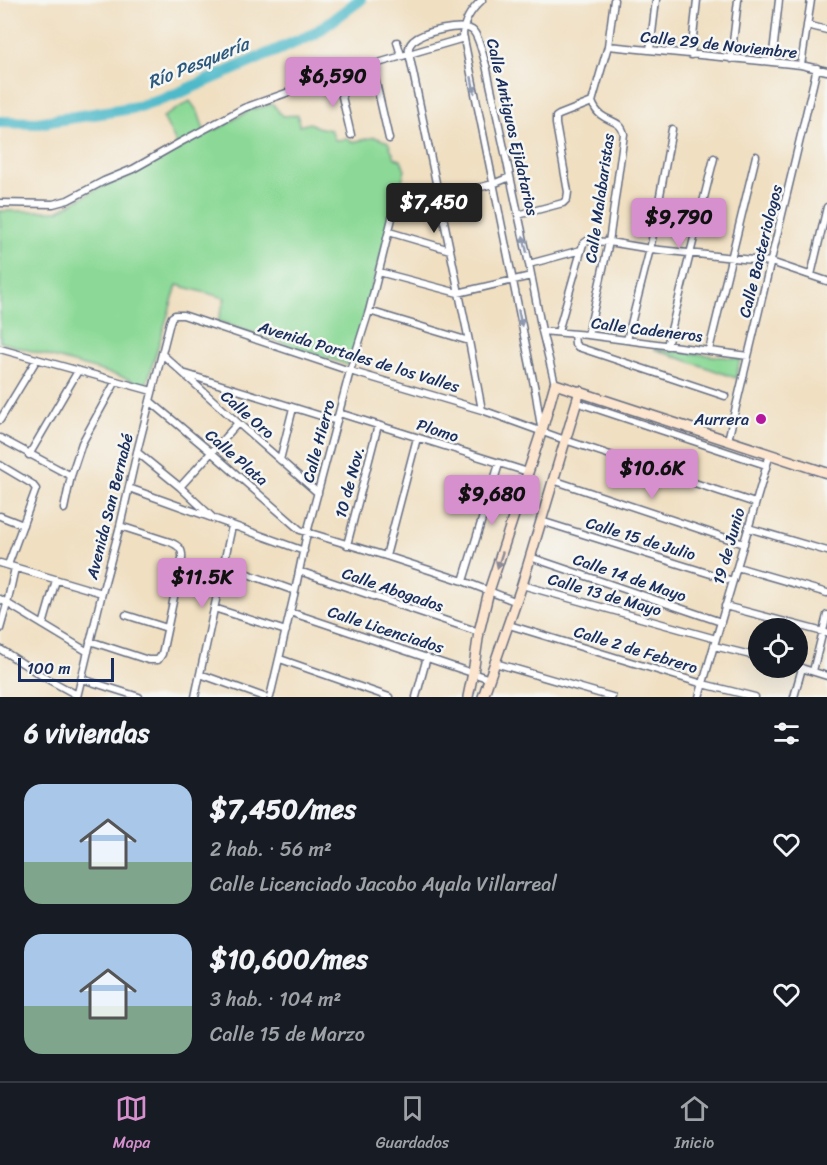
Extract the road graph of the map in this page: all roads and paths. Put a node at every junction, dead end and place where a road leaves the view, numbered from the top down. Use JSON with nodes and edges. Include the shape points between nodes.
{"nodes":[{"id":1,"x":482,"y":0,"type":"edge"},
{"id":2,"x":614,"y":0,"type":"edge"},
{"id":3,"x":656,"y":0,"type":"edge"},
{"id":4,"x":697,"y":0,"type":"edge"},
{"id":5,"x":738,"y":0,"type":"edge"},
{"id":6,"x":779,"y":0,"type":"edge"},
{"id":7,"x":811,"y":0,"type":"edge"},
{"id":8,"x":807,"y":25,"type":"junction"},
{"id":9,"x":463,"y":28,"type":"junction"},
{"id":10,"x":827,"y":30,"type":"edge"},
{"id":11,"x":464,"y":38,"type":"junction"},
{"id":12,"x":397,"y":42,"type":"dead end"},
{"id":13,"x":608,"y":46,"type":"junction"},
{"id":14,"x":650,"y":50,"type":"junction"},
{"id":15,"x":405,"y":54,"type":"junction"},
{"id":16,"x":691,"y":55,"type":"junction"},
{"id":17,"x":731,"y":58,"type":"junction"},
{"id":18,"x":772,"y":62,"type":"junction"},
{"id":19,"x":372,"y":65,"type":"junction"},
{"id":20,"x":801,"y":65,"type":"junction"},
{"id":21,"x":817,"y":68,"type":"junction"},
{"id":22,"x":827,"y":71,"type":"edge"},
{"id":23,"x":338,"y":75,"type":"junction"},
{"id":24,"x":592,"y":102,"type":"junction"},
{"id":25,"x":672,"y":129,"type":"dead end"},
{"id":26,"x":351,"y":135,"type":"dead end"},
{"id":27,"x":389,"y":139,"type":"dead end"},
{"id":28,"x":756,"y":156,"type":"dead end"},
{"id":29,"x":714,"y":158,"type":"dead end"},
{"id":30,"x":510,"y":177,"type":"junction"},
{"id":31,"x":493,"y":184,"type":"junction"},
{"id":32,"x":439,"y":199,"type":"junction"},
{"id":33,"x":0,"y":203,"type":"edge"},
{"id":34,"x":827,"y":207,"type":"edge"},
{"id":35,"x":518,"y":215,"type":"junction"},
{"id":36,"x":389,"y":232,"type":"junction"},
{"id":37,"x":609,"y":242,"type":"junction"},
{"id":38,"x":651,"y":249,"type":"junction"},
{"id":39,"x":450,"y":250,"type":"junction"},
{"id":40,"x":581,"y":250,"type":"junction"},
{"id":41,"x":690,"y":254,"type":"junction"},
{"id":42,"x":731,"y":258,"type":"junction"},
{"id":43,"x":771,"y":262,"type":"junction"},
{"id":44,"x":530,"y":264,"type":"junction"},
{"id":45,"x":380,"y":272,"type":"junction"},
{"id":46,"x":811,"y":275,"type":"junction"},
{"id":47,"x":531,"y":276,"type":"junction"},
{"id":48,"x":513,"y":280,"type":"junction"},
{"id":49,"x":827,"y":281,"type":"edge"},
{"id":50,"x":458,"y":293,"type":"junction"},
{"id":51,"x":369,"y":311,"type":"junction"},
{"id":52,"x":170,"y":322,"type":"joint"},
{"id":53,"x":542,"y":331,"type":"junction"},
{"id":54,"x":558,"y":332,"type":"junction"},
{"id":55,"x":574,"y":334,"type":"junction"},
{"id":56,"x":588,"y":335,"type":"junction"},
{"id":57,"x":627,"y":340,"type":"junction"},
{"id":58,"x":469,"y":341,"type":"junction"},
{"id":59,"x":667,"y":346,"type":"junction"},
{"id":60,"x":3,"y":349,"type":"edge"},
{"id":61,"x":709,"y":351,"type":"junction"},
{"id":62,"x":162,"y":354,"type":"junction"},
{"id":63,"x":748,"y":356,"type":"junction"},
{"id":64,"x":38,"y":359,"type":"junction"},
{"id":65,"x":78,"y":371,"type":"junction"},
{"id":66,"x":350,"y":371,"type":"junction"},
{"id":67,"x":182,"y":373,"type":"junction"},
{"id":68,"x":116,"y":381,"type":"junction"},
{"id":69,"x":555,"y":384,"type":"junction"},
{"id":70,"x":152,"y":391,"type":"junction"},
{"id":71,"x":580,"y":391,"type":"junction"},
{"id":72,"x":725,"y":396,"type":"dead end"},
{"id":73,"x":150,"y":401,"type":"junction"},
{"id":74,"x":576,"y":402,"type":"junction"},
{"id":75,"x":293,"y":408,"type":"junction"},
{"id":76,"x":482,"y":410,"type":"junction"},
{"id":77,"x":339,"y":413,"type":"junction"},
{"id":78,"x":0,"y":420,"type":"edge"},
{"id":79,"x":337,"y":421,"type":"junction"},
{"id":80,"x":238,"y":423,"type":"junction"},
{"id":81,"x":378,"y":425,"type":"junction"},
{"id":82,"x":542,"y":430,"type":"junction"},
{"id":83,"x":0,"y":438,"type":"edge"},
{"id":84,"x":417,"y":438,"type":"junction"},
{"id":85,"x":565,"y":440,"type":"junction"},
{"id":86,"x":728,"y":440,"type":"junction"},
{"id":87,"x":137,"y":452,"type":"junction"},
{"id":88,"x":212,"y":453,"type":"junction"},
{"id":89,"x":29,"y":454,"type":"junction"},
{"id":90,"x":770,"y":454,"type":"junction"},
{"id":91,"x":280,"y":460,"type":"junction"},
{"id":92,"x":499,"y":464,"type":"junction"},
{"id":93,"x":0,"y":465,"type":"edge"},
{"id":94,"x":766,"y":465,"type":"junction"},
{"id":95,"x":528,"y":472,"type":"junction"},
{"id":96,"x":827,"y":473,"type":"edge"},
{"id":97,"x":71,"y":476,"type":"junction"},
{"id":98,"x":553,"y":480,"type":"junction"},
{"id":99,"x":180,"y":487,"type":"junction"},
{"id":100,"x":129,"y":488,"type":"junction"},
{"id":101,"x":318,"y":493,"type":"junction"},
{"id":102,"x":755,"y":503,"type":"junction"},
{"id":103,"x":63,"y":509,"type":"dead end"},
{"id":104,"x":0,"y":516,"type":"edge"},
{"id":105,"x":214,"y":519,"type":"junction"},
{"id":106,"x":542,"y":521,"type":"junction"},
{"id":107,"x":23,"y":525,"type":"junction"},
{"id":108,"x":120,"y":526,"type":"junction"},
{"id":109,"x":232,"y":526,"type":"junction"},
{"id":110,"x":748,"y":528,"type":"junction"},
{"id":111,"x":307,"y":533,"type":"junction"},
{"id":112,"x":744,"y":544,"type":"junction"},
{"id":113,"x":347,"y":545,"type":"junction"},
{"id":114,"x":304,"y":551,"type":"junction"},
{"id":115,"x":827,"y":551,"type":"edge"},
{"id":116,"x":386,"y":556,"type":"junction"},
{"id":117,"x":530,"y":557,"type":"junction"},
{"id":118,"x":0,"y":563,"type":"edge"},
{"id":119,"x":223,"y":565,"type":"junction"},
{"id":120,"x":11,"y":566,"type":"junction"},
{"id":121,"x":737,"y":567,"type":"junction"},
{"id":122,"x":299,"y":571,"type":"junction"},
{"id":123,"x":56,"y":580,"type":"junction"},
{"id":124,"x":463,"y":581,"type":"junction"},
{"id":125,"x":733,"y":581,"type":"junction"},
{"id":126,"x":522,"y":585,"type":"junction"},
{"id":127,"x":295,"y":591,"type":"junction"},
{"id":128,"x":489,"y":591,"type":"junction"},
{"id":129,"x":102,"y":593,"type":"junction"},
{"id":130,"x":827,"y":593,"type":"edge"},
{"id":131,"x":0,"y":599,"type":"edge"},
{"id":132,"x":517,"y":602,"type":"junction"},
{"id":133,"x":7,"y":604,"type":"junction"},
{"id":134,"x":725,"y":606,"type":"junction"},
{"id":135,"x":214,"y":608,"type":"junction"},
{"id":136,"x":290,"y":612,"type":"junction"},
{"id":137,"x":126,"y":615,"type":"dead end"},
{"id":138,"x":827,"y":615,"type":"edge"},
{"id":139,"x":721,"y":622,"type":"junction"},
{"id":140,"x":43,"y":625,"type":"junction"},
{"id":141,"x":509,"y":625,"type":"junction"},
{"id":142,"x":167,"y":628,"type":"junction"},
{"id":143,"x":0,"y":629,"type":"edge"},
{"id":144,"x":286,"y":632,"type":"junction"},
{"id":145,"x":479,"y":632,"type":"junction"},
{"id":146,"x":825,"y":632,"type":"edge"},
{"id":147,"x":90,"y":640,"type":"junction"},
{"id":148,"x":715,"y":642,"type":"junction"},
{"id":149,"x":0,"y":649,"type":"edge"},
{"id":150,"x":88,"y":652,"type":"junction"},
{"id":151,"x":748,"y":653,"type":"edge"},
{"id":152,"x":427,"y":657,"type":"junction"},
{"id":153,"x":280,"y":659,"type":"junction"},
{"id":154,"x":495,"y":663,"type":"junction"},
{"id":155,"x":808,"y":670,"type":"edge"},
{"id":156,"x":813,"y":671,"type":"junction"},
{"id":157,"x":473,"y":673,"type":"junction"},
{"id":158,"x":200,"y":674,"type":"junction"},
{"id":159,"x":827,"y":676,"type":"edge"},
{"id":160,"x":798,"y":678,"type":"edge"},
{"id":161,"x":82,"y":679,"type":"junction"},
{"id":162,"x":490,"y":679,"type":"junction"},
{"id":163,"x":703,"y":684,"type":"junction"},
{"id":164,"x":77,"y":696,"type":"edge"},
{"id":165,"x":139,"y":697,"type":"edge"},
{"id":166,"x":195,"y":697,"type":"edge"},
{"id":167,"x":264,"y":697,"type":"edge"},
{"id":168,"x":270,"y":697,"type":"edge"},
{"id":169,"x":389,"y":697,"type":"edge"},
{"id":170,"x":416,"y":697,"type":"edge"},
{"id":171,"x":468,"y":697,"type":"edge"},
{"id":172,"x":483,"y":697,"type":"edge"},
{"id":173,"x":612,"y":697,"type":"edge"},
{"id":174,"x":699,"y":697,"type":"edge"},
{"id":175,"x":755,"y":697,"type":"edge"},
{"id":176,"x":794,"y":697,"type":"edge"}],
"edges":[{"from":1,"to":9,"type":"street"},
{"from":2,"to":13,"type":"street"},
{"from":3,"to":14,"type":"street"},
{"from":4,"to":16,"type":"street"},
{"from":5,"to":17,"type":"street"},
{"from":6,"to":18,"type":"street"},
{"from":7,"to":8,"type":"street"},
{"from":8,"to":10,"type":"street"},
{"from":8,"to":20,"type":"street"},
{"from":9,"to":11,"type":"street","name":"Calle Antiguos Ejidatarios"},
{"from":9,"to":15,"type":"street","via":[[420,37]]},
{"from":9,"to":30,"type":"street","name":"Calle Antiguos Ejidatarios","via":[[476,34],[486,65]]},
{"from":11,"to":15,"type":"street"},
{"from":11,"to":31,"type":"street","name":"Calle Antiguos Ejidatarios","one_way":true},
{"from":12,"to":15,"type":"street"},
{"from":13,"to":14,"type":"street","name":"Calle 29 de Noviembre"},
{"from":13,"to":24,"type":"street"},
{"from":14,"to":16,"type":"street","name":"Calle 29 de Noviembre"},
{"from":15,"to":19,"type":"street"},
{"from":15,"to":32,"type":"street"},
{"from":16,"to":17,"type":"street","name":"Calle 29 de Noviembre"},
{"from":17,"to":18,"type":"street","name":"Calle 29 de Noviembre"},
{"from":18,"to":20,"type":"street","name":"Calle 29 de Noviembre"},
{"from":19,"to":23,"type":"street"},
{"from":19,"to":27,"type":"street"},
{"from":20,"to":21,"type":"street","name":"Calle 29 de Noviembre"},
{"from":21,"to":22,"type":"street","name":"Calle 29 de Noviembre"},
{"from":21,"to":43,"type":"street","name":"Calle Bacteriologos"},
{"from":23,"to":26,"type":"street"},
{"from":23,"to":33,"type":"street","via":[[244,108],[68,200],[53,204]]},
{"from":24,"to":35,"type":"street","via":[[556,117],[567,199]]},
{"from":24,"to":37,"type":"street","name":"Calle Malabaristas","via":[[599,114],[624,130]]},
{"from":25,"to":38,"type":"street"},
{"from":28,"to":42,"type":"street"},
{"from":29,"to":41,"type":"street"},
{"from":30,"to":31,"type":"street"},
{"from":30,"to":35,"type":"street","name":"Calle Antiguos Ejidatarios"},
{"from":31,"to":32,"type":"street"},
{"from":31,"to":48,"type":"street","name":"Calle Antiguos Ejidatarios"},
{"from":32,"to":36,"type":"street","name":"Calle Hierro","via":[[399,194]]},
{"from":32,"to":39,"type":"street"},
{"from":34,"to":46,"type":"street"},
{"from":44,"to":35,"type":"street","name":"Calle Antiguos Ejidatarios","one_way":true},
{"from":36,"to":39,"type":"street"},
{"from":36,"to":45,"type":"street","name":"Calle Hierro"},
{"from":37,"to":38,"type":"street"},
{"from":37,"to":40,"type":"street","via":[[592,240],[585,242]]},
{"from":37,"to":56,"type":"street","name":"Calle Malabaristas"},
{"from":38,"to":41,"type":"street"},
{"from":38,"to":57,"type":"street"},
{"from":39,"to":50,"type":"street"},
{"from":40,"to":44,"type":"street"},
{"from":40,"to":54,"type":"street"},
{"from":41,"to":42,"type":"street"},
{"from":41,"to":59,"type":"street"},
{"from":42,"to":43,"type":"street"},
{"from":42,"to":61,"type":"street"},
{"from":43,"to":46,"type":"street"},
{"from":43,"to":63,"type":"street","name":"Calle Bacteriologos"},
{"from":44,"to":47,"type":"street","name":"Calle Antiguos Ejidatarios"},
{"from":45,"to":50,"type":"street"},
{"from":45,"to":51,"type":"street","name":"Calle Hierro"},
{"from":46,"to":49,"type":"street"},
{"from":47,"to":48,"type":"street"},
{"from":47,"to":53,"type":"street","name":"Calle Antiguos Ejidatarios"},
{"from":48,"to":50,"type":"street"},
{"from":48,"to":82,"type":"street","name":"Calle Antiguos Ejidatarios","one_way":true},
{"from":50,"to":58,"type":"street"},
{"from":51,"to":58,"type":"street"},
{"from":51,"to":66,"type":"street","name":"Calle Hierro"},
{"from":52,"to":62,"type":"street","name":"Avenida San Bernabé"},
{"from":52,"to":66,"type":"street","name":"Avenida Portales de los Valles","via":[[175,315],[183,315]]},
{"from":53,"to":54,"type":"street","name":"Calle Cadeneros"},
{"from":53,"to":69,"type":"street","name":"Calle Antiguos Ejidatarios"},
{"from":54,"to":55,"type":"street","name":"Calle Cadeneros"},
{"from":55,"to":56,"type":"street","name":"Calle Cadeneros"},
{"from":55,"to":72,"type":"street","via":[[578,347]]},
{"from":56,"to":57,"type":"street","name":"Calle Cadeneros"},
{"from":57,"to":59,"type":"street","name":"Calle Cadeneros"},
{"from":58,"to":76,"type":"street"},
{"from":59,"to":61,"type":"street","name":"Calle Cadeneros"},
{"from":60,"to":64,"type":"street"},
{"from":61,"to":63,"type":"street","name":"Calle Cadeneros"},
{"from":62,"to":67,"type":"street","name":"Calle Oro"},
{"from":62,"to":70,"type":"street","name":"Avenida San Bernabé"},
{"from":63,"to":86,"type":"street","name":"Calle Bacteriologos"},
{"from":64,"to":65,"type":"street"},
{"from":64,"to":78,"type":"street"},
{"from":65,"to":68,"type":"street"},
{"from":65,"to":89,"type":"street"},
{"from":66,"to":76,"type":"street","name":"Avenida Portales de los Valles"},
{"from":66,"to":77,"type":"street","name":"Calle Hierro"},
{"from":67,"to":75,"type":"street"},
{"from":67,"to":80,"type":"street","name":"Calle Oro"},
{"from":68,"to":70,"type":"street"},
{"from":68,"to":97,"type":"street","via":[[85,436]]},
{"from":69,"to":71,"type":"street"},
{"from":69,"to":82,"type":"street","name":"Calle Antiguos Ejidatarios"},
{"from":70,"to":73,"type":"street","name":"Avenida San Bernabé"},
{"from":71,"to":74,"type":"street"},
{"from":71,"to":86,"type":"street"},
{"from":73,"to":87,"type":"street","name":"Avenida San Bernabé"},
{"from":73,"to":88,"type":"street","name":"Calle Plata"},
{"from":74,"to":85,"type":"street"},
{"from":74,"to":94,"type":"street"},
{"from":75,"to":79,"type":"street"},
{"from":75,"to":91,"type":"street"},
{"from":76,"to":82,"type":"street","name":"Avenida Portales de los Valles"},
{"from":77,"to":79,"type":"street","name":"Calle Hierro"},
{"from":77,"to":81,"type":"street","name":"Plomo"},
{"from":79,"to":101,"type":"street","name":"Calle Hierro"},
{"from":80,"to":88,"type":"street"},
{"from":80,"to":91,"type":"street","name":"Calle Oro"},
{"from":81,"to":84,"type":"street","name":"Plomo"},
{"from":81,"to":113,"type":"street","name":"10 de Nov."},
{"from":82,"to":85,"type":"street","name":"Avenida Portales de los Valles"},
{"from":82,"to":95,"type":"street","name":"Calle Antiguos Ejidatarios"},
{"from":83,"to":89,"type":"street"},
{"from":84,"to":92,"type":"street","name":"Plomo"},
{"from":84,"to":116,"type":"street"},
{"from":85,"to":98,"type":"street"},
{"from":85,"to":102,"type":"street","name":"Avenida Portales de los Valles"},
{"from":86,"to":90,"type":"street"},
{"from":87,"to":99,"type":"street"},
{"from":87,"to":100,"type":"street","name":"Avenida San Bernabé"},
{"from":88,"to":99,"type":"street"},
{"from":88,"to":111,"type":"street","name":"Calle Plata"},
{"from":89,"to":97,"type":"street"},
{"from":90,"to":94,"type":"street","name":"19 de Junio"},
{"from":90,"to":96,"type":"street"},
{"from":91,"to":101,"type":"street","name":"Calle Oro"},
{"from":92,"to":95,"type":"street","name":"Plomo"},
{"from":92,"to":124,"type":"street"},
{"from":93,"to":107,"type":"street","via":[[35,486]]},
{"from":94,"to":102,"type":"street","name":"19 de Junio"},
{"from":95,"to":128,"type":"street","name":"Calle Antiguos Ejidatarios","one_way":true},
{"from":97,"to":103,"type":"street"},
{"from":98,"to":106,"type":"street"},
{"from":98,"to":112,"type":"street"},
{"from":99,"to":105,"type":"street"},
{"from":100,"to":105,"type":"street"},
{"from":100,"to":108,"type":"street","name":"Avenida San Bernabé"},
{"from":101,"to":111,"type":"street","name":"Calle Hierro"},
{"from":102,"to":110,"type":"street","name":"19 de Junio"},
{"from":104,"to":107,"type":"street"},
{"from":105,"to":109,"type":"street"},
{"from":106,"to":117,"type":"street"},
{"from":106,"to":125,"type":"street","name":"Calle 15 de Julio"},
{"from":107,"to":120,"type":"street"},
{"from":108,"to":129,"type":"street","name":"Avenida San Bernabé"},
{"from":108,"to":142,"type":"street","via":[[181,549]]},
{"from":109,"to":114,"type":"street"},
{"from":109,"to":119,"type":"street"},
{"from":110,"to":112,"type":"street","name":"19 de Junio"},
{"from":110,"to":115,"type":"street"},
{"from":111,"to":113,"type":"street"},
{"from":111,"to":114,"type":"street","name":"Calle Hierro"},
{"from":112,"to":121,"type":"street","name":"19 de Junio"},
{"from":113,"to":116,"type":"street"},
{"from":114,"to":122,"type":"street","name":"Calle Hierro"},
{"from":116,"to":124,"type":"street"},
{"from":117,"to":126,"type":"street"},
{"from":117,"to":139,"type":"street","name":"Calle 14 de Mayo"},
{"from":118,"to":120,"type":"street"},
{"from":119,"to":127,"type":"street"},
{"from":119,"to":135,"type":"street"},
{"from":120,"to":123,"type":"street"},
{"from":120,"to":133,"type":"street"},
{"from":121,"to":125,"type":"street","name":"19 de Junio"},
{"from":121,"to":130,"type":"street"},
{"from":122,"to":127,"type":"street","name":"Calle Hierro"},
{"from":122,"to":145,"type":"street","name":"Calle Abogados"},
{"from":123,"to":129,"type":"street"},
{"from":123,"to":140,"type":"street"},
{"from":124,"to":128,"type":"street"},
{"from":125,"to":134,"type":"street","name":"19 de Junio"},
{"from":126,"to":132,"type":"street"},
{"from":126,"to":148,"type":"street","name":"Calle 13 de Mayo"},
{"from":127,"to":136,"type":"street","name":"Calle Hierro"},
{"from":128,"to":132,"type":"street"},
{"from":128,"to":145,"type":"street","name":"Calle Antiguos Ejidatarios"},
{"from":129,"to":147,"type":"street","name":"Avenida San Bernabé"},
{"from":131,"to":133,"type":"street"},
{"from":132,"to":141,"type":"street"},
{"from":133,"to":140,"type":"street"},
{"from":133,"to":143,"type":"street"},
{"from":134,"to":139,"type":"street","name":"19 de Junio"},
{"from":134,"to":146,"type":"street"},
{"from":135,"to":144,"type":"street"},
{"from":135,"to":158,"type":"street"},
{"from":136,"to":144,"type":"street","name":"Calle Hierro"},
{"from":136,"to":152,"type":"street","name":"Calle Licenciados"},
{"from":137,"to":142,"type":"street"},
{"from":138,"to":146,"type":"street"},
{"from":139,"to":148,"type":"street","name":"19 de Junio"},
{"from":140,"to":150,"type":"street"},
{"from":141,"to":154,"type":"street"},
{"from":141,"to":163,"type":"street","name":"Calle 2 de Febrero"},
{"from":142,"to":147,"type":"street","via":[[158,660]]},
{"from":144,"to":153,"type":"street","name":"Calle Hierro"},
{"from":145,"to":157,"type":"street","name":"Calle Antiguos Ejidatarios"},
{"from":146,"to":156,"type":"street"},
{"from":147,"to":150,"type":"street","name":"Avenida San Bernabé"},
{"from":148,"to":151,"type":"street","name":"Calle 13 de Mayo"},
{"from":148,"to":163,"type":"street","name":"19 de Junio"},
{"from":149,"to":164,"type":"street"},
{"from":150,"to":161,"type":"street","name":"Avenida San Bernabé"},
{"from":152,"to":157,"type":"street","name":"Calle Licenciados"},
{"from":152,"to":170,"type":"street"},
{"from":153,"to":168,"type":"street","name":"Calle Hierro"},
{"from":153,"to":169,"type":"street"},
{"from":154,"to":162,"type":"street"},
{"from":154,"to":173,"type":"street"},
{"from":155,"to":156,"type":"street"},
{"from":156,"to":159,"type":"street"},
{"from":157,"to":162,"type":"street","name":"Calle Licenciados"},
{"from":157,"to":171,"type":"street","name":"Calle Antiguos Ejidatarios"},
{"from":158,"to":166,"type":"street"},
{"from":158,"to":167,"type":"street"},
{"from":160,"to":176,"type":"street"},
{"from":161,"to":164,"type":"street","name":"Avenida San Bernabé"},
{"from":161,"to":165,"type":"street"},
{"from":162,"to":172,"type":"street"},
{"from":163,"to":174,"type":"street","name":"19 de Junio"},
{"from":163,"to":175,"type":"street","name":"Calle 2 de Febrero"}]}
